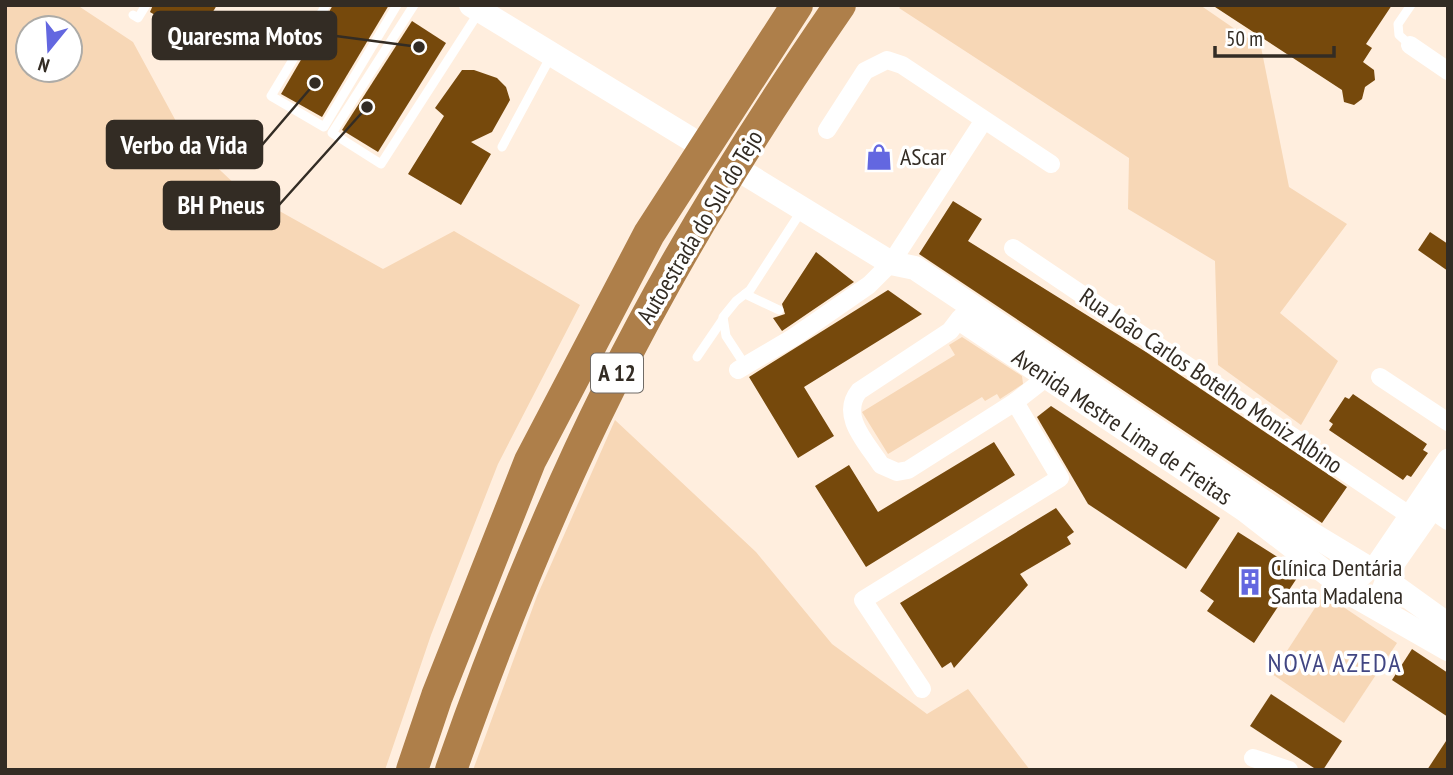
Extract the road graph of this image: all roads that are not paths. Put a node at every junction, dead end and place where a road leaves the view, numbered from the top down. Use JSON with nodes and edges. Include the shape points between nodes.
{"nodes":[{"id":1,"x":146,"y":5,"type":"edge"},
{"id":2,"x":326,"y":5,"type":"edge"},
{"id":3,"x":397,"y":5,"type":"edge"},
{"id":4,"x":414,"y":5,"type":"edge"},
{"id":5,"x":797,"y":5,"type":"edge"},
{"id":6,"x":840,"y":5,"type":"edge"},
{"id":7,"x":1411,"y":5,"type":"edge"},
{"id":8,"x":475,"y":8,"type":"edge"},
{"id":9,"x":133,"y":15,"type":"dead end"},
{"id":10,"x":1410,"y":45,"type":"joint"},
{"id":11,"x":551,"y":54,"type":"junction"},
{"id":12,"x":1448,"y":71,"type":"edge"},
{"id":13,"x":984,"y":120,"type":"junction"},
{"id":14,"x":827,"y":130,"type":"dead end"},
{"id":15,"x":689,"y":138,"type":"dead end"},
{"id":16,"x":502,"y":147,"type":"dead end"},
{"id":17,"x":1051,"y":163,"type":"dead end"},
{"id":18,"x":749,"y":176,"type":"dead end"},
{"id":19,"x":803,"y":209,"type":"junction"},
{"id":20,"x":1013,"y":247,"type":"dead end"},
{"id":21,"x":891,"y":263,"type":"junction"},
{"id":22,"x":745,"y":293,"type":"junction"},
{"id":23,"x":779,"y":310,"type":"dead end"},
{"id":24,"x":723,"y":317,"type":"junction"},
{"id":25,"x":960,"y":318,"type":"junction"},
{"id":26,"x":697,"y":357,"type":"dead end"},
{"id":27,"x":742,"y":367,"type":"joint"},
{"id":28,"x":1047,"y":377,"type":"junction"},
{"id":29,"x":1380,"y":377,"type":"dead end"},
{"id":30,"x":1015,"y":402,"type":"junction"},
{"id":31,"x":1448,"y":422,"type":"edge"},
{"id":32,"x":1448,"y":458,"type":"edge"},
{"id":33,"x":1448,"y":487,"type":"edge"},
{"id":34,"x":1409,"y":515,"type":"junction"},
{"id":35,"x":1440,"y":515,"type":"edge"},
{"id":36,"x":1378,"y":574,"type":"junction"},
{"id":37,"x":1363,"y":597,"type":"junction"},
{"id":38,"x":1448,"y":625,"type":"edge"},
{"id":39,"x":1448,"y":649,"type":"edge"},
{"id":40,"x":922,"y":689,"type":"dead end"},
{"id":41,"x":1253,"y":758,"type":"dead end"},
{"id":42,"x":412,"y":770,"type":"edge"},
{"id":43,"x":451,"y":770,"type":"edge"},
{"id":44,"x":1289,"y":770,"type":"edge"}],
"edges":[{"from":1,"to":9,"type":"lane","via":[[138,18]]},
{"from":2,"to":3,"type":"lane","via":[[271,96],[324,127]]},
{"from":4,"to":8,"type":"lane","via":[[332,133],[381,164]]},
{"from":5,"to":42,"type":"highway","name":"Autoestrada do Sul do Tejo","number":"A 12","via":[[649,234],[530,461]]},
{"from":6,"to":43,"type":"highway","name":"Autoestrada do Sul do Tejo","number":"A 12","via":[[720,189],[614,378],[535,551]]},
{"from":7,"to":10,"type":"lane","via":[[1398,24],[1399,35]]},
{"from":8,"to":11,"type":"main road"},
{"from":10,"to":12,"type":"street"},
{"from":11,"to":15,"type":"main road"},
{"from":11,"to":16,"type":"lane"},
{"from":13,"to":14,"type":"street","via":[[902,65],[887,60],[865,72]]},
{"from":13,"to":17,"type":"street"},
{"from":13,"to":21,"type":"street"},
{"from":18,"to":19,"type":"main road","name":"Avenida Mestre Lima de Freitas"},
{"from":19,"to":21,"type":"main road","name":"Avenida Mestre Lima de Freitas"},
{"from":19,"to":22,"type":"lane"},
{"from":20,"to":34,"type":"street","name":"Rua João Carlos Botelho Moniz Albino"},
{"from":21,"to":25,"type":"main road","name":"Avenida Mestre Lima de Freitas","via":[[904,281]]},
{"from":21,"to":27,"type":"street","via":[[853,296]]},
{"from":21,"to":36,"type":"main road","name":"Avenida Mestre Lima de Freitas","via":[[915,268]]},
{"from":22,"to":23,"type":"lane"},
{"from":22,"to":24,"type":"lane"},
{"from":24,"to":26,"type":"lane"},
{"from":24,"to":27,"type":"lane","via":[[726,336]]},
{"from":25,"to":28,"type":"main road","name":"Avenida Mestre Lima de Freitas"},
{"from":25,"to":30,"type":"street","via":[[942,337],[852,399],[851,417],[881,465],[897,472],[908,470]]},
{"from":28,"to":30,"type":"street"},
{"from":28,"to":37,"type":"main road","name":"Avenida Mestre Lima de Freitas","via":[[1245,510]]},
{"from":29,"to":31,"type":"street"},
{"from":30,"to":40,"type":"street","via":[[1060,478],[863,600]]},
{"from":32,"to":34,"type":"street"},
{"from":33,"to":35,"type":"street"},
{"from":34,"to":36,"type":"street"},
{"from":35,"to":36,"type":"street"},
{"from":36,"to":37,"type":"main road","via":[[1355,580]]},
{"from":36,"to":38,"type":"main road","name":"Avenida Mestre Lima de Freitas"},
{"from":37,"to":39,"type":"main road","name":"Avenida Mestre Lima de Freitas"},
{"from":41,"to":44,"type":"street"}]}
